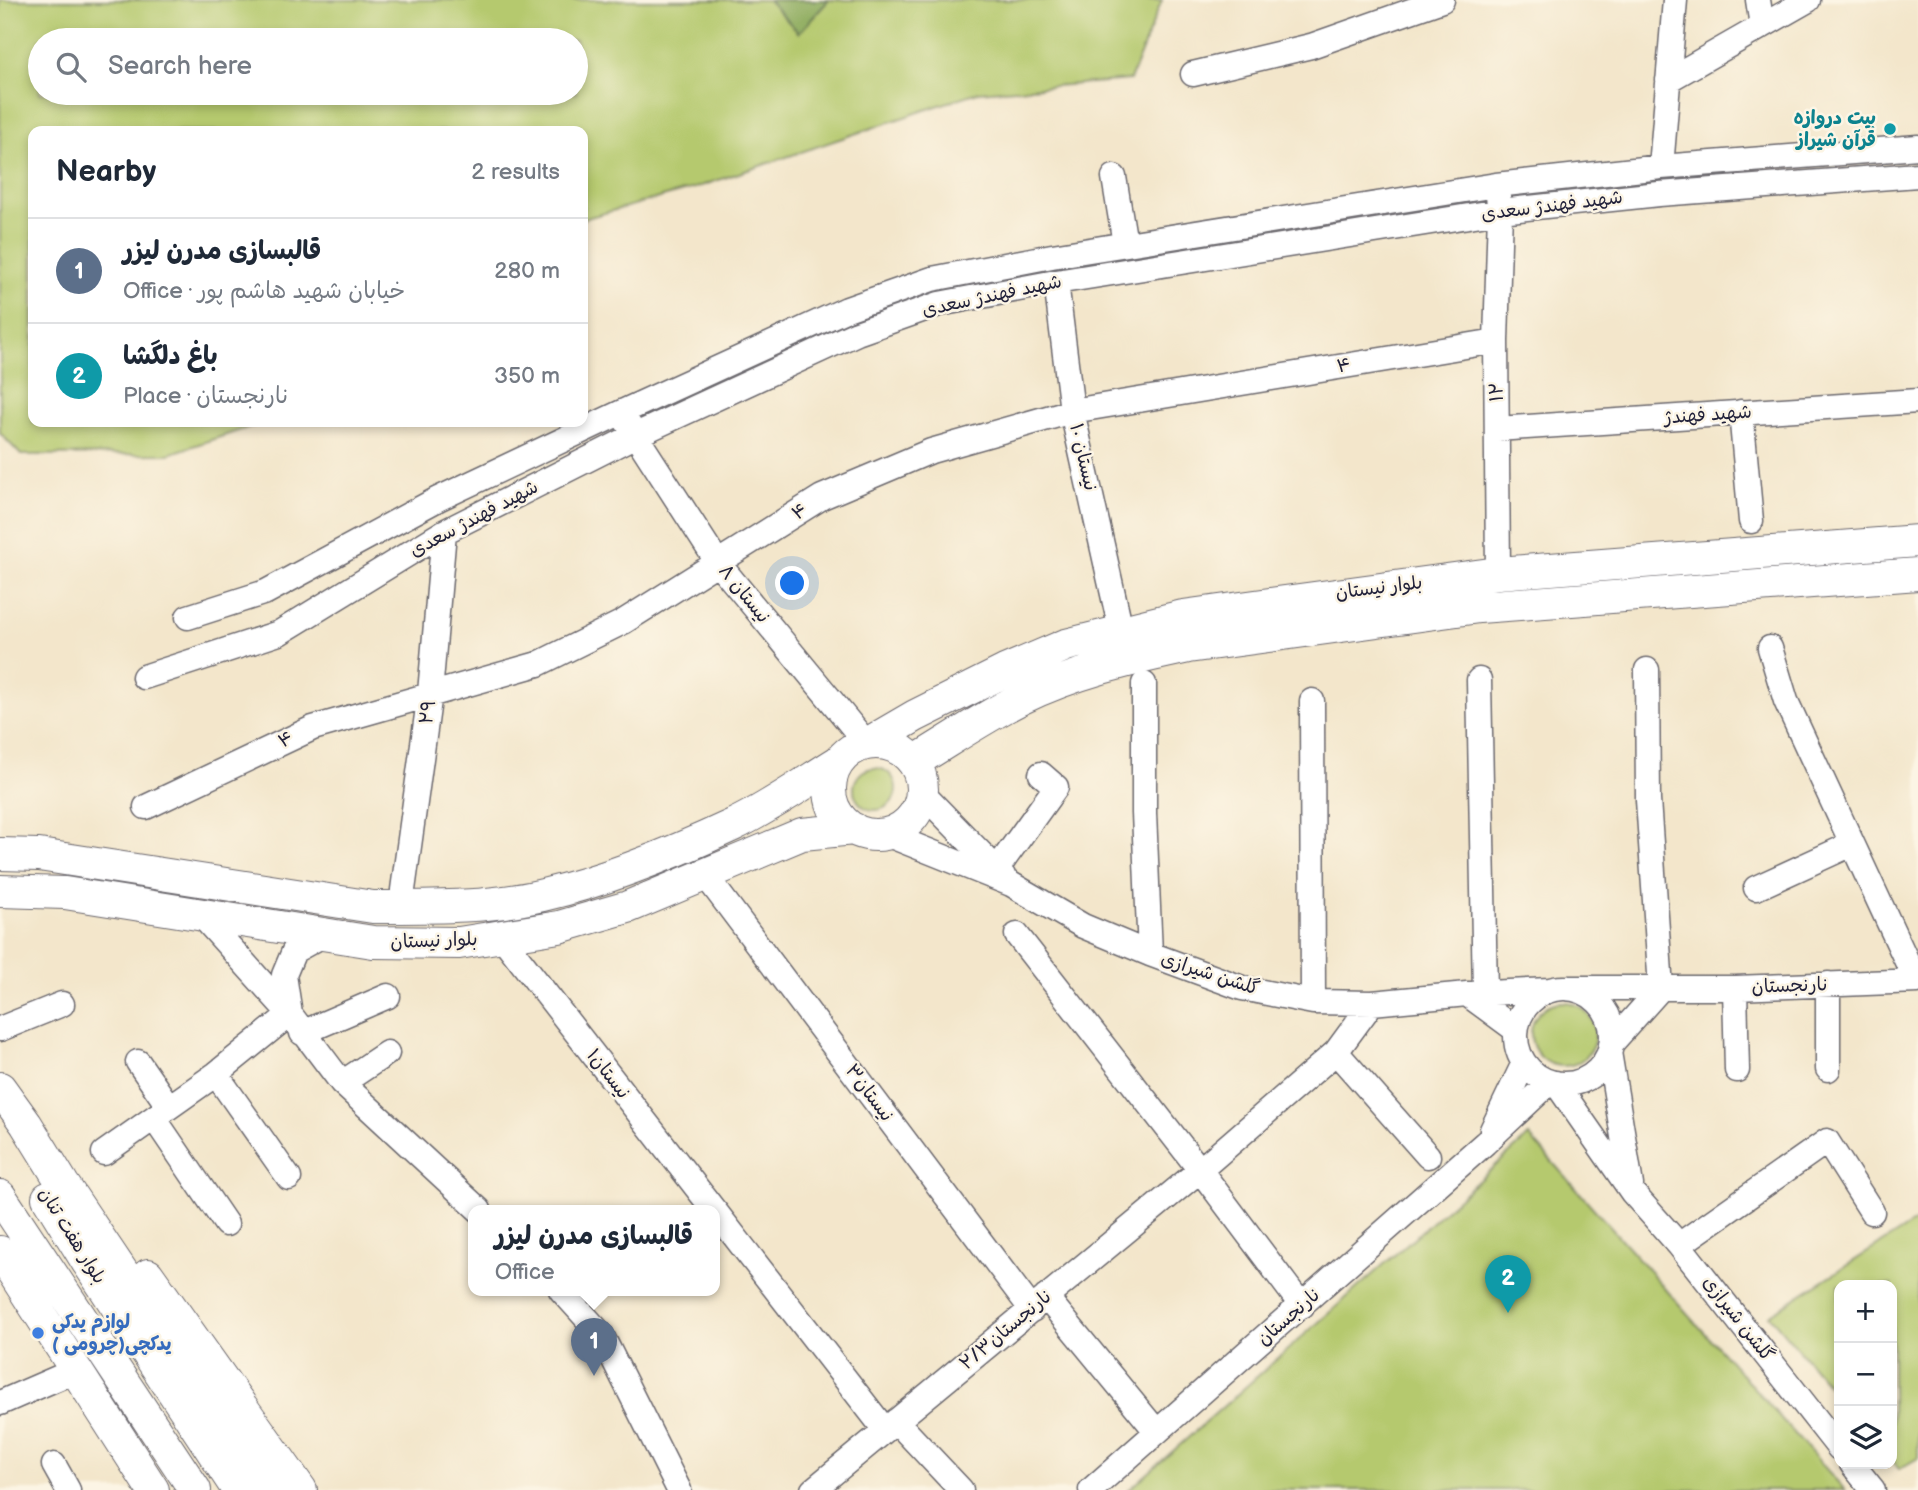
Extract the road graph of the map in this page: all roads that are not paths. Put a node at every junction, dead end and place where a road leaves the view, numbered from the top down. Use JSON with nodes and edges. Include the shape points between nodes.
{"nodes":[{"id":1,"x":1442,"y":0,"type":"edge"},
{"id":2,"x":1675,"y":0,"type":"edge"},
{"id":3,"x":1758,"y":0,"type":"edge"},
{"id":4,"x":1808,"y":0,"type":"edge"},
{"id":5,"x":1762,"y":26,"type":"junction"},
{"id":6,"x":1193,"y":74,"type":"dead end"},
{"id":7,"x":1668,"y":80,"type":"junction"},
{"id":8,"x":1918,"y":147,"type":"edge"},
{"id":9,"x":1661,"y":167,"type":"junction"},
{"id":10,"x":1918,"y":175,"type":"edge"},
{"id":11,"x":1114,"y":177,"type":"dead end"},
{"id":12,"x":1496,"y":185,"type":"junction"},
{"id":13,"x":1500,"y":211,"type":"junction"},
{"id":14,"x":1125,"y":244,"type":"junction"},
{"id":15,"x":1056,"y":282,"type":"junction"},
{"id":16,"x":1496,"y":341,"type":"junction"},
{"id":17,"x":1918,"y":401,"type":"edge"},
{"id":18,"x":1073,"y":411,"type":"junction"},
{"id":19,"x":622,"y":412,"type":"junction"},
{"id":20,"x":1741,"y":412,"type":"junction"},
{"id":21,"x":1497,"y":429,"type":"junction"},
{"id":22,"x":634,"y":436,"type":"junction"},
{"id":23,"x":1751,"y":521,"type":"dead end"},
{"id":24,"x":444,"y":532,"type":"junction"},
{"id":25,"x":1918,"y":541,"type":"edge"},
{"id":26,"x":718,"y":563,"type":"junction"},
{"id":27,"x":1498,"y":573,"type":"junction"},
{"id":28,"x":1918,"y":573,"type":"edge"},
{"id":29,"x":188,"y":617,"type":"dead end"},
{"id":30,"x":1121,"y":630,"type":"junction"},
{"id":31,"x":1770,"y":648,"type":"dead end"},
{"id":32,"x":1647,"y":670,"type":"dead end"},
{"id":33,"x":144,"y":677,"type":"dead end"},
{"id":34,"x":1479,"y":680,"type":"dead end"},
{"id":35,"x":1144,"y":684,"type":"dead end"},
{"id":36,"x":430,"y":693,"type":"junction"},
{"id":37,"x":1312,"y":701,"type":"dead end"},
{"id":38,"x":867,"y":744,"type":"junction"},
{"id":39,"x":838,"y":762,"type":"junction"},
{"id":40,"x":914,"y":762,"type":"junction"},
{"id":41,"x":1041,"y":774,"type":"dead end"},
{"id":42,"x":923,"y":794,"type":"junction"},
{"id":43,"x":146,"y":807,"type":"dead end"},
{"id":44,"x":854,"y":829,"type":"junction"},
{"id":45,"x":886,"y":834,"type":"junction"},
{"id":46,"x":1852,"y":844,"type":"junction"},
{"id":47,"x":0,"y":854,"type":"edge"},
{"id":48,"x":706,"y":876,"type":"junction"},
{"id":49,"x":1004,"y":877,"type":"junction"},
{"id":50,"x":1756,"y":888,"type":"dead end"},
{"id":51,"x":403,"y":890,"type":"dead end"},
{"id":52,"x":0,"y":891,"type":"edge"},
{"id":53,"x":202,"y":916,"type":"junction"},
{"id":54,"x":323,"y":935,"type":"junction"},
{"id":55,"x":1017,"y":935,"type":"dead end"},
{"id":56,"x":502,"y":937,"type":"junction"},
{"id":57,"x":1150,"y":954,"type":"junction"},
{"id":58,"x":1917,"y":981,"type":"edge"},
{"id":59,"x":1828,"y":984,"type":"junction"},
{"id":60,"x":1661,"y":988,"type":"junction"},
{"id":61,"x":1735,"y":988,"type":"junction"},
{"id":62,"x":1560,"y":989,"type":"junction"},
{"id":63,"x":1476,"y":994,"type":"junction"},
{"id":64,"x":388,"y":996,"type":"dead end"},
{"id":65,"x":1313,"y":1002,"type":"junction"},
{"id":66,"x":1372,"y":1003,"type":"junction"},
{"id":67,"x":62,"y":1004,"type":"dead end"},
{"id":68,"x":296,"y":1023,"type":"junction"},
{"id":69,"x":0,"y":1029,"type":"edge"},
{"id":70,"x":1516,"y":1030,"type":"junction"},
{"id":71,"x":1610,"y":1048,"type":"junction"},
{"id":72,"x":1336,"y":1052,"type":"junction"},
{"id":73,"x":387,"y":1053,"type":"dead end"},
{"id":74,"x":138,"y":1062,"type":"dead end"},
{"id":75,"x":1524,"y":1063,"type":"junction"},
{"id":76,"x":1828,"y":1069,"type":"dead end"},
{"id":77,"x":1737,"y":1070,"type":"dead end"},
{"id":78,"x":216,"y":1074,"type":"junction"},
{"id":79,"x":1553,"y":1082,"type":"junction"},
{"id":80,"x":342,"y":1083,"type":"junction"},
{"id":81,"x":0,"y":1088,"type":"edge"},
{"id":82,"x":162,"y":1113,"type":"junction"},
{"id":83,"x":0,"y":1121,"type":"edge"},
{"id":84,"x":1485,"y":1143,"type":"junction"},
{"id":85,"x":104,"y":1153,"type":"dead end"},
{"id":86,"x":1428,"y":1156,"type":"dead end"},
{"id":87,"x":1200,"y":1170,"type":"junction"},
{"id":88,"x":289,"y":1178,"type":"dead end"},
{"id":89,"x":1632,"y":1192,"type":"junction"},
{"id":90,"x":0,"y":1196,"type":"edge"},
{"id":91,"x":74,"y":1200,"type":"junction"},
{"id":92,"x":474,"y":1205,"type":"edge"},
{"id":93,"x":710,"y":1205,"type":"edge"},
{"id":94,"x":1872,"y":1212,"type":"dead end"},
{"id":95,"x":720,"y":1217,"type":"edge"},
{"id":96,"x":226,"y":1224,"type":"dead end"},
{"id":97,"x":1679,"y":1245,"type":"junction"},
{"id":98,"x":0,"y":1252,"type":"edge"},
{"id":99,"x":566,"y":1296,"type":"edge"},
{"id":100,"x":1039,"y":1303,"type":"junction"},
{"id":101,"x":1302,"y":1306,"type":"junction"},
{"id":102,"x":76,"y":1370,"type":"junction"},
{"id":103,"x":0,"y":1403,"type":"edge"},
{"id":104,"x":891,"y":1426,"type":"junction"},
{"id":105,"x":1157,"y":1433,"type":"junction"},
{"id":106,"x":1834,"y":1442,"type":"edge"},
{"id":107,"x":54,"y":1465,"type":"dead end"},
{"id":108,"x":1856,"y":1469,"type":"edge"},
{"id":109,"x":68,"y":1490,"type":"edge"},
{"id":110,"x":153,"y":1490,"type":"edge"},
{"id":111,"x":195,"y":1490,"type":"edge"},
{"id":112,"x":238,"y":1490,"type":"edge"},
{"id":113,"x":269,"y":1490,"type":"edge"},
{"id":114,"x":302,"y":1490,"type":"edge"},
{"id":115,"x":679,"y":1490,"type":"edge"},
{"id":116,"x":813,"y":1490,"type":"edge"},
{"id":117,"x":961,"y":1490,"type":"edge"},
{"id":118,"x":1091,"y":1490,"type":"edge"},
{"id":119,"x":1873,"y":1490,"type":"edge"}],
"edges":[{"from":1,"to":6,"type":"street","via":[[1311,46]]},
{"from":2,"to":7,"type":"street"},
{"from":3,"to":5,"type":"street"},
{"from":4,"to":5,"type":"street"},
{"from":5,"to":7,"type":"street"},
{"from":7,"to":9,"type":"street"},
{"from":8,"to":9,"type":"street","name":"شهید فهندژ سعدی"},
{"from":9,"to":12,"type":"street","name":"شهید فهندژ سعدی"},
{"from":10,"to":13,"type":"street","name":"شهید فهندژ سعدی"},
{"from":11,"to":14,"type":"street"},
{"from":12,"to":13,"type":"street","name":"۱۲"},
{"from":12,"to":14,"type":"street","name":"شهید فهندژ سعدی"},
{"from":13,"to":15,"type":"street","name":"شهید فهندژ سعدی"},
{"from":13,"to":16,"type":"street","name":"۱۲"},
{"from":14,"to":19,"type":"street","name":"شهید فهندژ سعدی","via":[[932,279],[847,309]]},
{"from":15,"to":18,"type":"street","name":"نیستان ۱۰"},
{"from":15,"to":22,"type":"street","name":"شهید فهندژ سعدی","via":[[939,304],[857,333]]},
{"from":16,"to":18,"type":"street","name":"۴"},
{"from":16,"to":21,"type":"street","name":"۱۲"},
{"from":17,"to":20,"type":"street","name":"شهید فهندژ"},
{"from":18,"to":26,"type":"street","name":"۴","via":[[931,451],[822,497]]},
{"from":18,"to":30,"type":"street","name":"نیستان ۱۰"},
{"from":19,"to":22,"type":"street","name":"نیستان ۸"},
{"from":19,"to":29,"type":"street","name":"شهید فهندژ سعدی","via":[[438,499],[266,592]]},
{"from":20,"to":21,"type":"street","name":"شهید فهندژ"},
{"from":20,"to":23,"type":"street"},
{"from":21,"to":27,"type":"street","name":"۱۲"},
{"from":22,"to":24,"type":"street","name":"شهید فهندژ سعدی"},
{"from":22,"to":26,"type":"street","name":"نیستان ۸"},
{"from":24,"to":33,"type":"street","name":"شهید فهندژ سعدی","via":[[279,633]]},
{"from":24,"to":36,"type":"street","name":"۲۹"},
{"from":25,"to":27,"type":"main road","name":"بلوار نیستان"},
{"from":26,"to":36,"type":"street","name":"۴","via":[[623,622],[538,664]]},
{"from":26,"to":38,"type":"street","name":"نیستان ۸"},
{"from":27,"to":30,"type":"main road","name":"بلوار نیستان","via":[[1183,615]]},
{"from":28,"to":40,"type":"main road","name":"بلوار نیستان","via":[[1479,607],[1188,647],[1077,675],[1019,700]]},
{"from":30,"to":38,"type":"main road","name":"بلوار نیستان","via":[[1066,645],[1005,671]]},
{"from":31,"to":46,"type":"street","via":[[1786,701]]},
{"from":32,"to":60,"type":"street","via":[[1648,800]]},
{"from":34,"to":63,"type":"street","via":[[1482,804]]},
{"from":35,"to":57,"type":"street"},
{"from":36,"to":43,"type":"street","name":"۴","via":[[313,727]]},
{"from":36,"to":51,"type":"street","name":"۲۹"},
{"from":37,"to":65,"type":"street"},
{"from":38,"to":39,"type":"main road"},
{"from":38,"to":40,"type":"main road","via":[[893,746]]},
{"from":39,"to":44,"type":"main road","via":[[830,791],[833,806]]},
{"from":39,"to":47,"type":"main road","name":"بلوار نیستان","via":[[735,824],[611,876],[541,896],[484,904],[373,906],[39,855]]},
{"from":40,"to":42,"type":"main road"},
{"from":41,"to":49,"type":"street","via":[[1056,787]]},
{"from":42,"to":45,"type":"main road","via":[[911,820]]},
{"from":42,"to":49,"type":"street","name":"گلشن شیرازی"},
{"from":44,"to":45,"type":"main road"},
{"from":44,"to":48,"type":"main road","name":"بلوار نیستان","via":[[803,834]]},
{"from":45,"to":49,"type":"street","name":"گلشن شیرازی"},
{"from":46,"to":50,"type":"street"},
{"from":46,"to":58,"type":"street"},
{"from":48,"to":56,"type":"main road","name":"بلوار نیستان","via":[[628,907]]},
{"from":48,"to":100,"type":"street","name":"۳نیستان"},
{"from":49,"to":57,"type":"street","name":"گلشن شیرازی","via":[[1083,926]]},
{"from":52,"to":53,"type":"main road","name":"بلوار نیستان","via":[[65,893]]},
{"from":53,"to":54,"type":"main road","name":"بلوار نیستان"},
{"from":53,"to":68,"type":"street"},
{"from":54,"to":56,"type":"main road","name":"بلوار نیستان","via":[[425,944]]},
{"from":54,"to":68,"type":"street","via":[[294,951],[284,975]]},
{"from":55,"to":87,"type":"street"},
{"from":56,"to":93,"type":"street","name":"۱نیستان"},
{"from":57,"to":65,"type":"street","name":"گلشن شیرازی","via":[[1242,988]]},
{"from":58,"to":59,"type":"street","name":"نارنجستان"},
{"from":59,"to":61,"type":"street","name":"نارنجستان"},
{"from":59,"to":76,"type":"street"},
{"from":60,"to":61,"type":"street","name":"نارنجستان"},
{"from":60,"to":62,"type":"street","name":"نارنجستان"},
{"from":60,"to":71,"type":"street"},
{"from":61,"to":77,"type":"street"},
{"from":62,"to":63,"type":"street","name":"گلشن شیرازی"},
{"from":62,"to":70,"type":"street","via":[[1538,995],[1527,1005]]},
{"from":62,"to":71,"type":"street","via":[[1584,992],[1597,1001],[1611,1028]]},
{"from":63,"to":66,"type":"street","name":"گلشن شیرازی"},
{"from":63,"to":70,"type":"street"},
{"from":64,"to":68,"type":"street"},
{"from":65,"to":66,"type":"street","name":"گلشن شیرازی"},
{"from":66,"to":72,"type":"street","name":"۲/۳نارنجستان"},
{"from":67,"to":69,"type":"street"},
{"from":68,"to":78,"type":"street"},
{"from":68,"to":80,"type":"street"},
{"from":70,"to":75,"type":"street"},
{"from":71,"to":79,"type":"street","via":[[1601,1066],[1588,1077],[1573,1083]]},
{"from":71,"to":89,"type":"street"},
{"from":72,"to":86,"type":"street"},
{"from":72,"to":87,"type":"street","name":"۲/۳نارنجستان"},
{"from":73,"to":80,"type":"street"},
{"from":74,"to":82,"type":"street"},
{"from":75,"to":79,"type":"street"},
{"from":75,"to":84,"type":"street"},
{"from":78,"to":82,"type":"street"},
{"from":78,"to":88,"type":"street"},
{"from":79,"to":84,"type":"street","name":"نارنجستان"},
{"from":79,"to":89,"type":"street","name":"گلشن شیرازی"},
{"from":80,"to":92,"type":"street"},
{"from":81,"to":91,"type":"main road"},
{"from":82,"to":85,"type":"street"},
{"from":82,"to":96,"type":"street"},
{"from":83,"to":112,"type":"main road","name":"بلوار هفت تنان"},
{"from":84,"to":101,"type":"street","name":"نارنجستان"},
{"from":87,"to":100,"type":"street","name":"۲/۳نارنجستان"},
{"from":87,"to":101,"type":"street"},
{"from":89,"to":97,"type":"street","name":"گلشن شیرازی"},
{"from":90,"to":111,"type":"main road","name":"بلوار هفت تنان"},
{"from":91,"to":113,"type":"main road"},
{"from":91,"to":114,"type":"main road","via":[[141,1266]]},
{"from":94,"to":97,"type":"street","via":[[1827,1141]]},
{"from":95,"to":104,"type":"street","name":"۱نیستان"},
{"from":97,"to":106,"type":"street","name":"گلشن شیرازی"},
{"from":98,"to":102,"type":"main road"},
{"from":99,"to":115,"type":"street","via":[[601,1334]]},
{"from":100,"to":104,"type":"street","name":"۲/۳نارنجستان"},
{"from":100,"to":105,"type":"street","name":"۳نیستان"},
{"from":101,"to":105,"type":"street","name":"نارنجستان"},
{"from":102,"to":103,"type":"street"},
{"from":102,"to":110,"type":"main road"},
{"from":104,"to":116,"type":"street","name":"۲/۳نارنجستان"},
{"from":104,"to":117,"type":"street","name":"۱نیستان"},
{"from":105,"to":118,"type":"street","name":"نارنجستان"},
{"from":107,"to":109,"type":"street"},
{"from":108,"to":119,"type":"street"}]}
